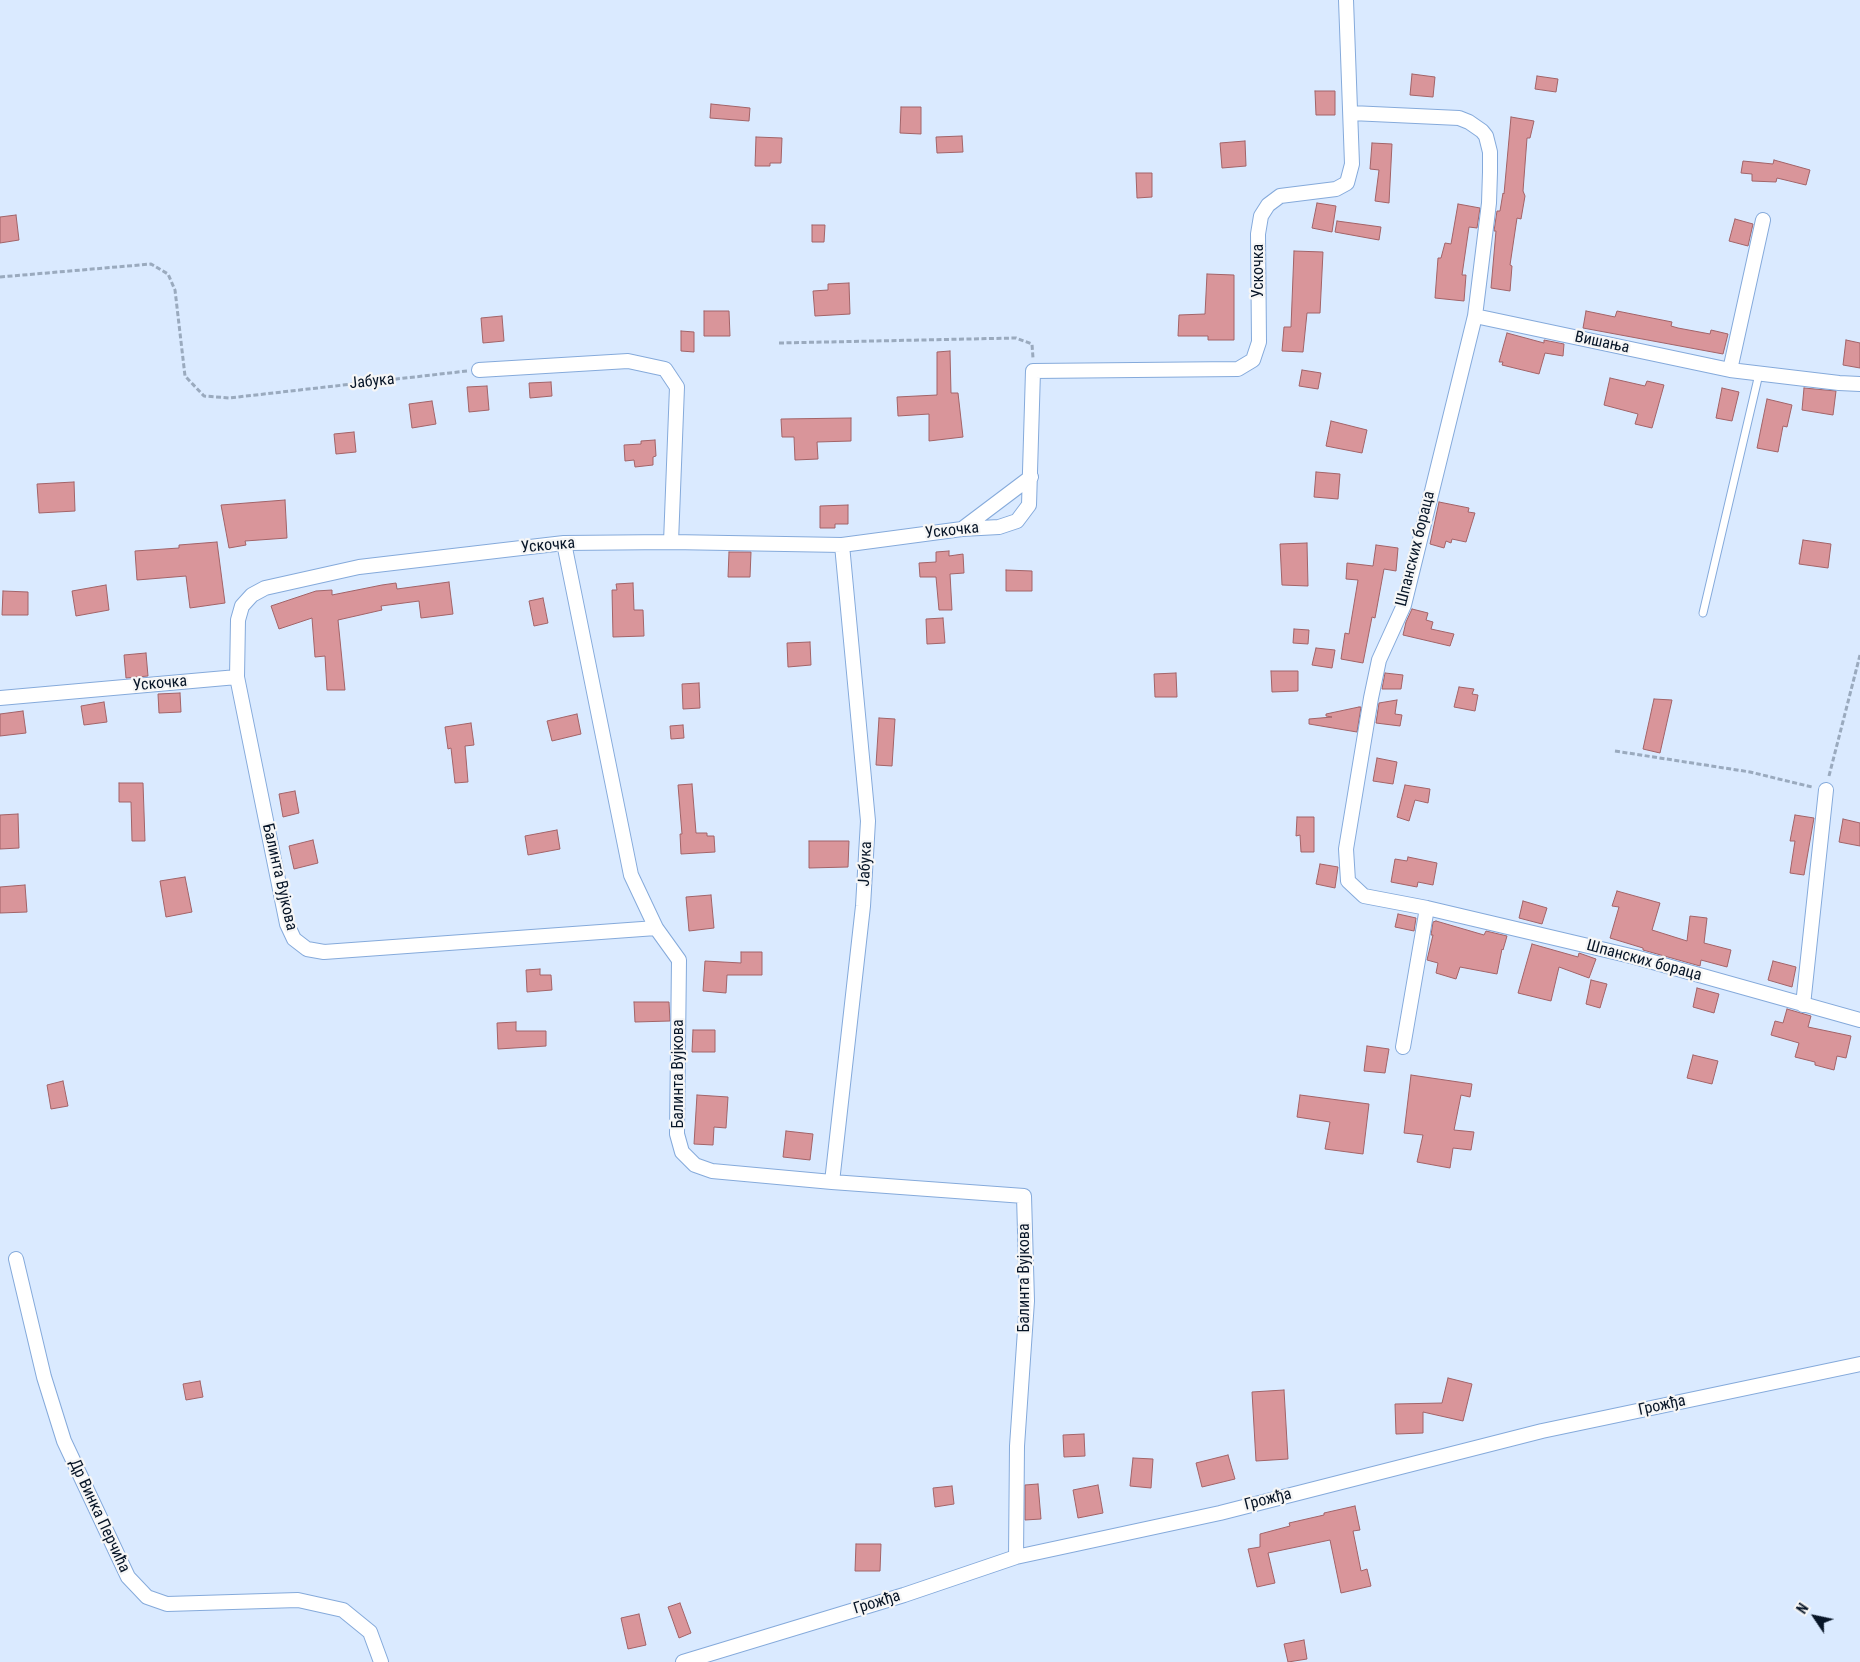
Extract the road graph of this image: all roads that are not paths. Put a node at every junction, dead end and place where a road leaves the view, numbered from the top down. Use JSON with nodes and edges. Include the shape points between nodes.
{"nodes":[{"id":1,"x":1346,"y":0,"type":"edge"},
{"id":2,"x":1351,"y":113,"type":"junction"},
{"id":3,"x":1763,"y":220,"type":"dead end"},
{"id":4,"x":1475,"y":316,"type":"junction"},
{"id":5,"x":479,"y":370,"type":"road end"},
{"id":6,"x":1730,"y":370,"type":"junction"},
{"id":7,"x":1759,"y":374,"type":"junction"},
{"id":8,"x":1860,"y":384,"type":"edge"},
{"id":9,"x":1031,"y":477,"type":"junction"},
{"id":10,"x":962,"y":528,"type":"junction"},
{"id":11,"x":671,"y":542,"type":"junction"},
{"id":12,"x":564,"y":543,"type":"junction"},
{"id":13,"x":842,"y":545,"type":"junction"},
{"id":14,"x":1704,"y":613,"type":"dead end"},
{"id":15,"x":237,"y":676,"type":"junction"},
{"id":16,"x":0,"y":698,"type":"edge"},
{"id":17,"x":1826,"y":790,"type":"road end"},
{"id":18,"x":1427,"y":908,"type":"junction"},
{"id":19,"x":656,"y":928,"type":"junction"},
{"id":20,"x":1802,"y":1005,"type":"junction"},
{"id":21,"x":1860,"y":1020,"type":"edge"},
{"id":22,"x":1403,"y":1047,"type":"dead end"},
{"id":23,"x":832,"y":1182,"type":"junction"},
{"id":24,"x":16,"y":1259,"type":"dead end"},
{"id":25,"x":1860,"y":1364,"type":"edge"},
{"id":26,"x":1016,"y":1557,"type":"junction"},
{"id":27,"x":381,"y":1662,"type":"edge"},
{"id":28,"x":684,"y":1662,"type":"edge"}],
"edges":[{"from":1,"to":2,"type":"street","name":"Ускочка"},
{"from":2,"to":4,"type":"street","name":"Шпанских бораца","via":[[1458,118],[1482,131],[1488,144],[1490,172]]},
{"from":2,"to":9,"type":"street","name":"Ускочка","via":[[1352,164],[1347,183],[1336,189],[1280,196],[1268,205],[1261,216],[1258,234],[1259,342],[1253,360],[1238,369],[1033,371]]},
{"from":3,"to":6,"type":"street"},
{"from":4,"to":6,"type":"street","name":"Вишања"},
{"from":4,"to":18,"type":"street","name":"Шпанских бораца","via":[[1404,605],[1379,660],[1346,849],[1348,881],[1364,896]]},
{"from":5,"to":11,"type":"street","via":[[628,361],[664,369],[678,387]]},
{"from":6,"to":7,"type":"street","name":"Вишања"},
{"from":7,"to":8,"type":"street","name":"Вишања"},
{"from":7,"to":14,"type":"lane"},
{"from":9,"to":10,"type":"street"},
{"from":9,"to":10,"type":"street","name":"Ускочка","via":[[1029,505],[1017,521],[999,527]]},
{"from":10,"to":13,"type":"street","name":"Ускочка"},
{"from":11,"to":12,"type":"street","name":"Ускочка"},
{"from":11,"to":13,"type":"street","name":"Ускочка"},
{"from":12,"to":15,"type":"street","name":"Ускочка","via":[[359,566],[265,588],[242,606],[238,620]]},
{"from":12,"to":19,"type":"street","via":[[631,875]]},
{"from":13,"to":23,"type":"street","name":"Јабука","via":[[868,820],[863,906]]},
{"from":15,"to":16,"type":"street","name":"Ускочка"},
{"from":15,"to":19,"type":"street","name":"Балинта Вујкова","via":[[287,924],[294,939],[307,949],[324,952]]},
{"from":17,"to":20,"type":"street"},
{"from":18,"to":20,"type":"street","name":"Шпанских бораца","via":[[1635,957]]},
{"from":18,"to":22,"type":"street"},
{"from":19,"to":23,"type":"street","name":"Балинта Вујкова","via":[[679,960],[678,1134],[682,1152],[695,1165],[712,1171]]},
{"from":20,"to":21,"type":"street","name":"Шпанских бораца"},
{"from":23,"to":26,"type":"street","name":"Балинта Вујкова","via":[[1024,1196],[1027,1300],[1017,1446]]},
{"from":24,"to":27,"type":"street","name":"Др Винка Перчића","via":[[44,1377],[64,1440],[128,1577],[147,1597],[167,1604],[298,1600],[343,1610],[370,1632]]},
{"from":25,"to":26,"type":"street","name":"Грожђа","via":[[1542,1431],[1220,1513]]},
{"from":26,"to":28,"type":"street","name":"Грожђа"}]}
